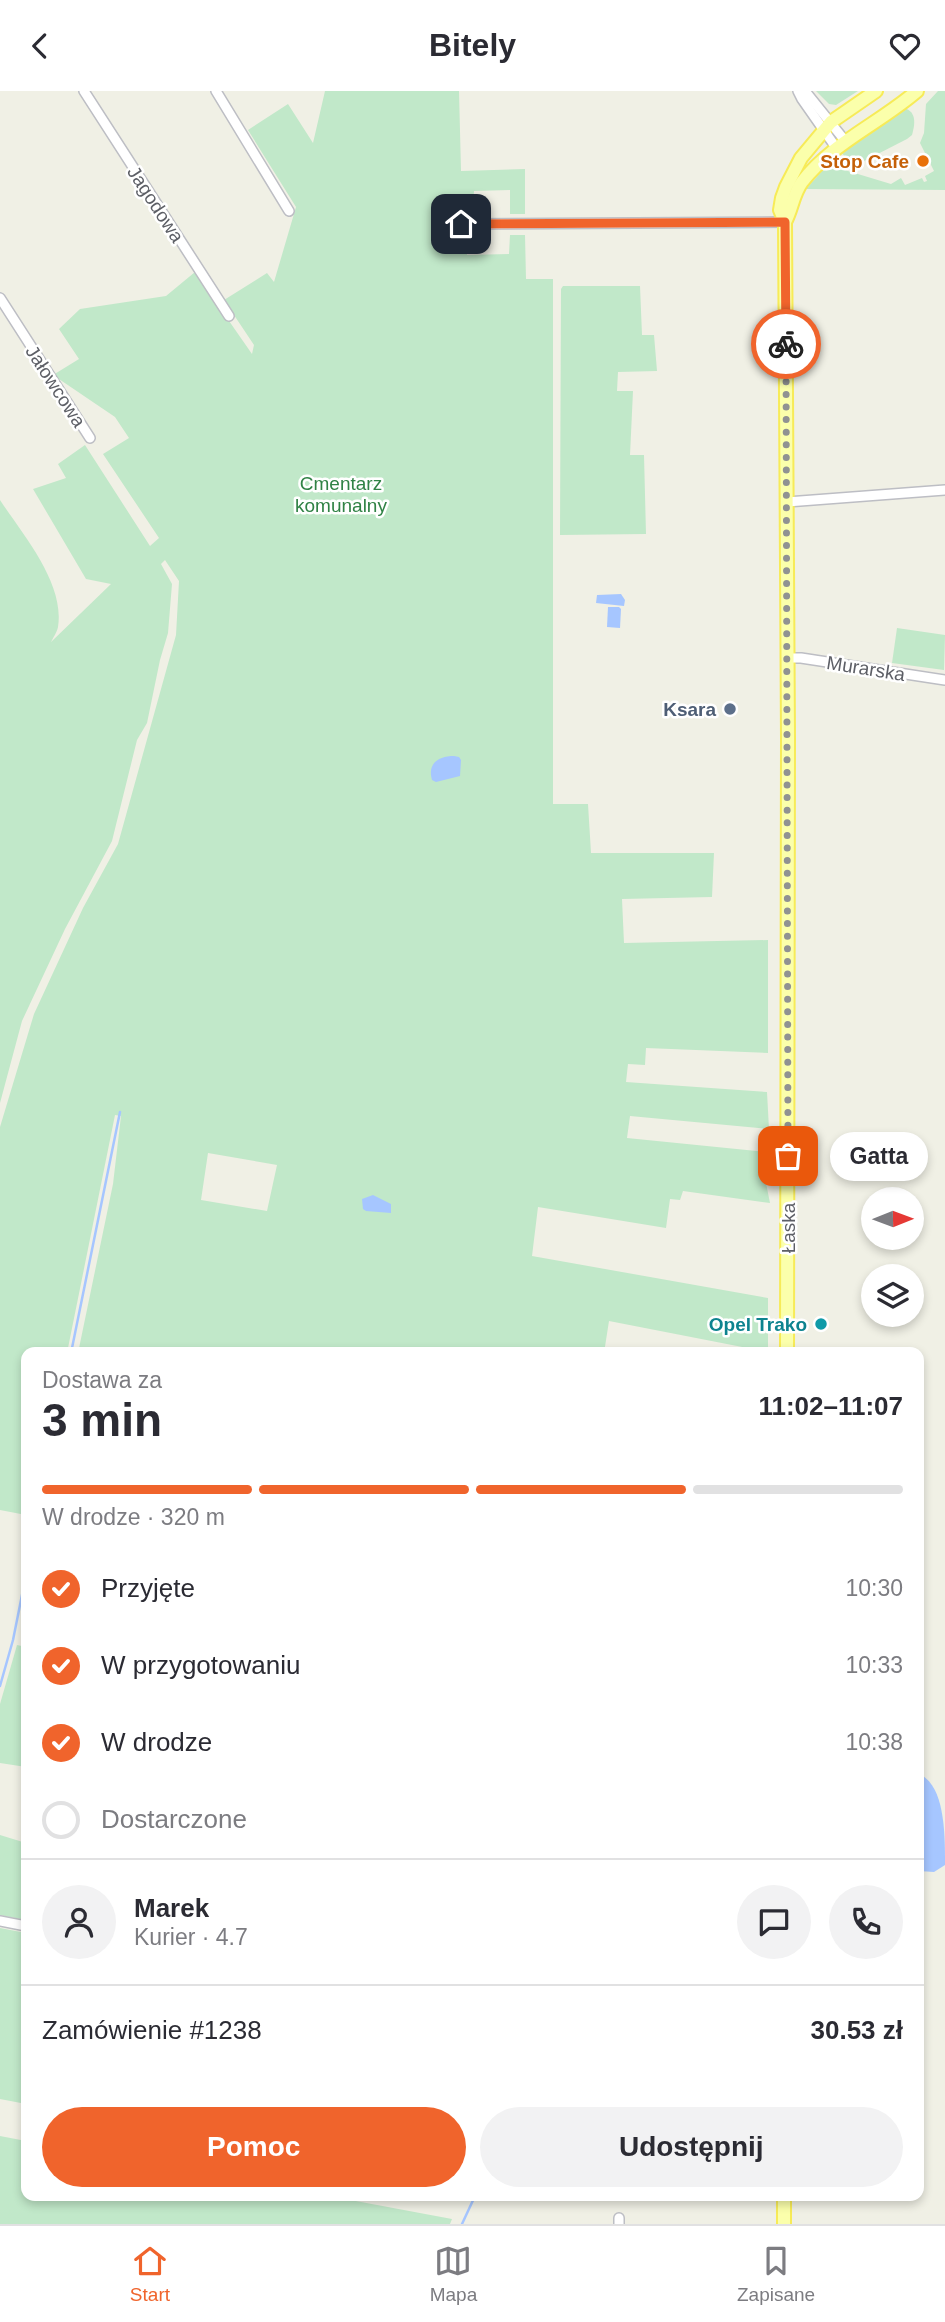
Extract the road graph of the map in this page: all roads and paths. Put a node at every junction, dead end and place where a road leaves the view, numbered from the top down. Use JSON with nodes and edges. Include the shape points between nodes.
{"nodes":[{"id":1,"x":84,"y":91,"type":"edge"},
{"id":2,"x":216,"y":91,"type":"edge"},
{"id":3,"x":798,"y":91,"type":"edge"},
{"id":4,"x":805,"y":91,"type":"edge"},
{"id":5,"x":876,"y":91,"type":"edge"},
{"id":6,"x":916,"y":91,"type":"edge"},
{"id":7,"x":828,"y":126,"type":"junction"},
{"id":8,"x":841,"y":146,"type":"junction"},
{"id":9,"x":289,"y":211,"type":"dead end"},
{"id":10,"x":785,"y":222,"type":"junction"},
{"id":11,"x":461,"y":224,"type":"dead end"},
{"id":12,"x":0,"y":298,"type":"edge"},
{"id":13,"x":229,"y":316,"type":"dead end"},
{"id":14,"x":90,"y":438,"type":"dead end"},
{"id":15,"x":945,"y":490,"type":"edge"},
{"id":16,"x":787,"y":502,"type":"junction"},
{"id":17,"x":788,"y":657,"type":"junction"},
{"id":18,"x":945,"y":680,"type":"edge"},
{"id":19,"x":787,"y":1347,"type":"edge"},
{"id":20,"x":0,"y":1921,"type":"edge"},
{"id":21,"x":21,"y":1925,"type":"edge"},
{"id":22,"x":784,"y":2201,"type":"edge"},
{"id":23,"x":784,"y":2224,"type":"edge"}],
"edges":[{"from":1,"to":13,"type":"street","name":"Jagodowa"},
{"from":2,"to":9,"type":"street"},
{"from":3,"to":7,"type":"street","via":[[806,106]]},
{"from":4,"to":7,"type":"street"},
{"from":5,"to":7,"type":"main road","name":"Łaska"},
{"from":6,"to":8,"type":"main road","name":"Łaska"},
{"from":7,"to":8,"type":"street"},
{"from":7,"to":10,"type":"main road","name":"Łaska","via":[[801,158],[786,187],[780,210]]},
{"from":8,"to":10,"type":"main road","name":"Łaska","via":[[802,183]]},
{"from":10,"to":11,"type":"street"},
{"from":10,"to":16,"type":"main road","name":"Łaska"},
{"from":12,"to":14,"type":"street","name":"Jałowcowa"},
{"from":15,"to":16,"type":"street"},
{"from":16,"to":17,"type":"main road","name":"Łaska"},
{"from":17,"to":18,"type":"street","name":"Murarska"},
{"from":17,"to":19,"type":"main road","name":"Łaska"},
{"from":20,"to":21,"type":"street"},
{"from":22,"to":23,"type":"main road"}]}
